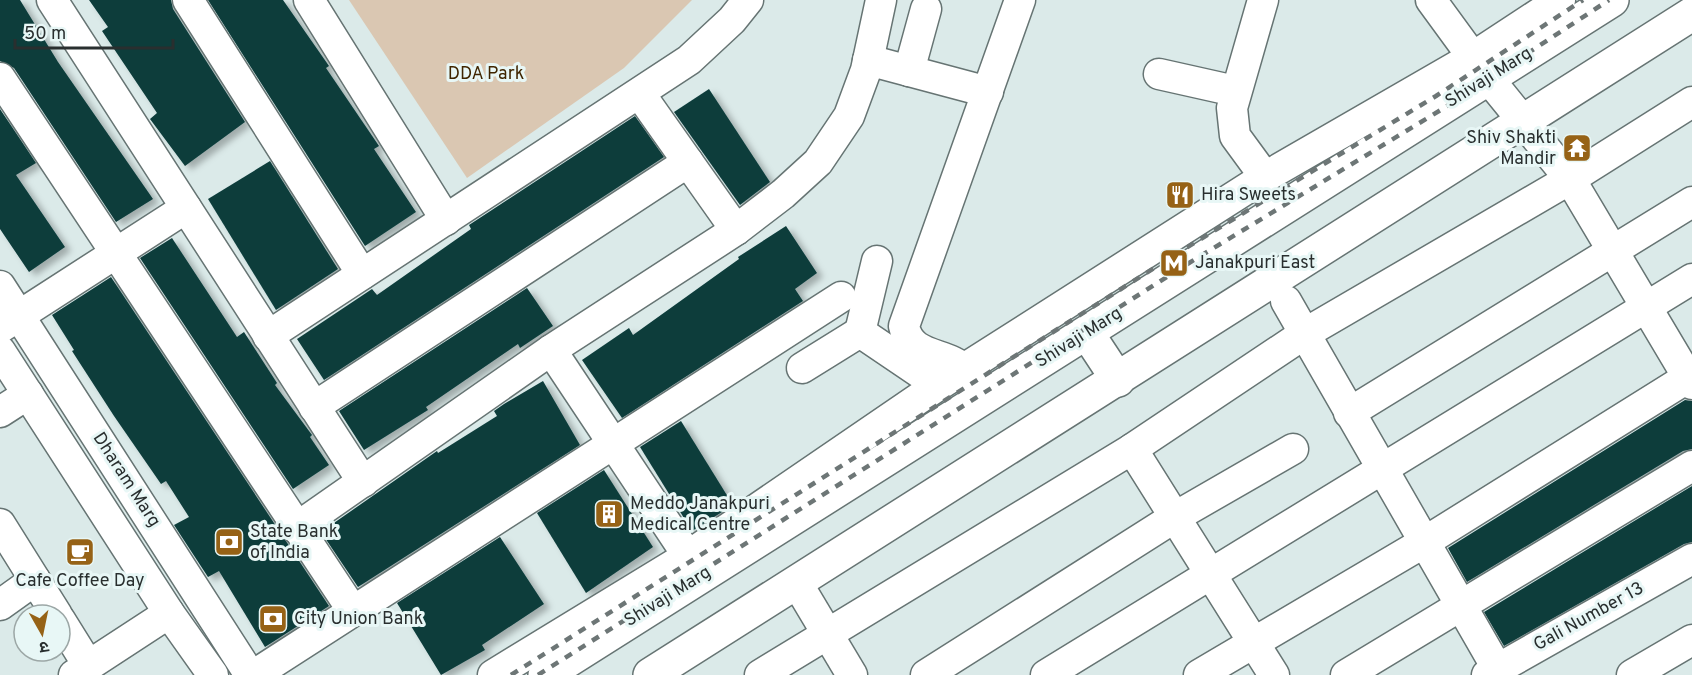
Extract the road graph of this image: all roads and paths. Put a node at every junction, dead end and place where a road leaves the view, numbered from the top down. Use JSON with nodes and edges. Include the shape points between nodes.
{"nodes":[{"id":1,"x":52,"y":0,"type":"edge"},
{"id":2,"x":188,"y":0,"type":"edge"},
{"id":3,"x":309,"y":0,"type":"edge"},
{"id":4,"x":748,"y":0,"type":"edge"},
{"id":5,"x":881,"y":0,"type":"edge"},
{"id":6,"x":1020,"y":0,"type":"edge"},
{"id":7,"x":1263,"y":0,"type":"edge"},
{"id":8,"x":1431,"y":0,"type":"edge"},
{"id":9,"x":1560,"y":0,"type":"edge"},
{"id":10,"x":1612,"y":0,"type":"edge"},
{"id":11,"x":926,"y":9,"type":"dead end"},
{"id":12,"x":1692,"y":14,"type":"edge"},
{"id":13,"x":868,"y":60,"type":"junction"},
{"id":14,"x":1480,"y":68,"type":"junction"},
{"id":15,"x":909,"y":71,"type":"junction"},
{"id":16,"x":1159,"y":74,"type":"dead end"},
{"id":17,"x":0,"y":78,"type":"edge"},
{"id":18,"x":1235,"y":91,"type":"junction"},
{"id":19,"x":988,"y":92,"type":"junction"},
{"id":20,"x":640,"y":94,"type":"junction"},
{"id":21,"x":1692,"y":102,"type":"edge"},
{"id":22,"x":1524,"y":121,"type":"junction"},
{"id":23,"x":688,"y":162,"type":"junction"},
{"id":24,"x":1272,"y":173,"type":"junction"},
{"id":25,"x":1570,"y":179,"type":"junction"},
{"id":26,"x":1300,"y":197,"type":"junction"},
{"id":27,"x":1692,"y":202,"type":"edge"},
{"id":28,"x":186,"y":208,"type":"junction"},
{"id":29,"x":446,"y":220,"type":"junction"},
{"id":30,"x":736,"y":230,"type":"junction"},
{"id":31,"x":1613,"y":251,"type":"junction"},
{"id":32,"x":115,"y":253,"type":"junction"},
{"id":33,"x":877,"y":261,"type":"dead end"},
{"id":34,"x":362,"y":274,"type":"junction"},
{"id":35,"x":1692,"y":279,"type":"edge"},
{"id":36,"x":0,"y":286,"type":"edge"},
{"id":37,"x":841,"y":297,"type":"dead end"},
{"id":38,"x":1286,"y":301,"type":"dead end"},
{"id":39,"x":1646,"y":307,"type":"junction"},
{"id":40,"x":9,"y":322,"type":"edge"},
{"id":41,"x":860,"y":332,"type":"junction"},
{"id":42,"x":1087,"y":333,"type":"junction"},
{"id":43,"x":1304,"y":334,"type":"junction"},
{"id":44,"x":268,"y":336,"type":"junction"},
{"id":45,"x":551,"y":350,"type":"junction"},
{"id":46,"x":0,"y":351,"type":"edge"},
{"id":47,"x":802,"y":368,"type":"dead end"},
{"id":48,"x":965,"y":369,"type":"junction"},
{"id":49,"x":1691,"y":379,"type":"edge"},
{"id":50,"x":1118,"y":380,"type":"junction"},
{"id":51,"x":934,"y":388,"type":"junction"},
{"id":52,"x":28,"y":393,"type":"junction"},
{"id":53,"x":984,"y":397,"type":"junction"},
{"id":54,"x":314,"y":407,"type":"junction"},
{"id":55,"x":0,"y":412,"type":"edge"},
{"id":56,"x":1349,"y":413,"type":"junction"},
{"id":57,"x":613,"y":444,"type":"junction"},
{"id":58,"x":1132,"y":449,"type":"junction"},
{"id":59,"x":1293,"y":449,"type":"dead end"},
{"id":60,"x":1692,"y":466,"type":"edge"},
{"id":61,"x":1382,"y":470,"type":"junction"},
{"id":62,"x":363,"y":482,"type":"junction"},
{"id":63,"x":1175,"y":517,"type":"junction"},
{"id":64,"x":1,"y":527,"type":"edge"},
{"id":65,"x":296,"y":528,"type":"junction"},
{"id":66,"x":1423,"y":543,"type":"junction"},
{"id":67,"x":1692,"y":559,"type":"edge"},
{"id":68,"x":694,"y":566,"type":"junction"},
{"id":69,"x":1211,"y":574,"type":"junction"},
{"id":70,"x":35,"y":580,"type":"junction"},
{"id":71,"x":797,"y":583,"type":"junction"},
{"id":72,"x":49,"y":603,"type":"edge"},
{"id":73,"x":0,"y":604,"type":"edge"},
{"id":74,"x":1458,"y":605,"type":"junction"},
{"id":75,"x":353,"y":611,"type":"junction"},
{"id":76,"x":169,"y":613,"type":"junction"},
{"id":77,"x":826,"y":633,"type":"junction"},
{"id":78,"x":1692,"y":640,"type":"edge"},
{"id":79,"x":1253,"y":641,"type":"junction"},
{"id":80,"x":72,"y":649,"type":"edge"},
{"id":81,"x":81,"y":670,"type":"edge"},
{"id":82,"x":1495,"y":673,"type":"edge"},
{"id":83,"x":213,"y":675,"type":"edge"},
{"id":84,"x":252,"y":675,"type":"edge"},
{"id":85,"x":493,"y":675,"type":"edge"},
{"id":86,"x":545,"y":675,"type":"edge"},
{"id":87,"x":650,"y":675,"type":"edge"},
{"id":88,"x":760,"y":675,"type":"edge"},
{"id":89,"x":852,"y":675,"type":"edge"},
{"id":90,"x":926,"y":675,"type":"edge"},
{"id":91,"x":1046,"y":675,"type":"edge"},
{"id":92,"x":1199,"y":675,"type":"edge"},
{"id":93,"x":1274,"y":675,"type":"edge"},
{"id":94,"x":1346,"y":675,"type":"edge"},
{"id":95,"x":1632,"y":675,"type":"edge"}],
"edges":[{"from":1,"to":28,"type":"street"},
{"from":2,"to":34,"type":"street"},
{"from":3,"to":29,"type":"street"},
{"from":4,"to":20,"type":"street","via":[[689,60]]},
{"from":5,"to":13,"type":"street"},
{"from":6,"to":19,"type":"street"},
{"from":7,"to":18,"type":"street"},
{"from":8,"to":14,"type":"street"},
{"from":9,"to":14,"type":"street"},
{"from":10,"to":14,"type":"main road","name":"Shivaji Marg"},
{"from":11,"to":15,"type":"street"},
{"from":12,"to":22,"type":"main road"},
{"from":13,"to":15,"type":"street"},
{"from":13,"to":30,"type":"street","via":[[849,116],[818,162]]},
{"from":14,"to":22,"type":"street"},
{"from":14,"to":24,"type":"street"},
{"from":14,"to":26,"type":"main road","name":"Shivaji Marg"},
{"from":15,"to":19,"type":"street"},
{"from":16,"to":18,"type":"street"},
{"from":17,"to":32,"type":"street"},
{"from":18,"to":24,"type":"street","via":[[1235,136]]},
{"from":19,"to":48,"type":"street","via":[[904,326],[906,337],[917,348]]},
{"from":20,"to":23,"type":"street"},
{"from":20,"to":29,"type":"street"},
{"from":21,"to":25,"type":"street"},
{"from":22,"to":25,"type":"street"},
{"from":22,"to":50,"type":"main road"},
{"from":23,"to":30,"type":"street"},
{"from":23,"to":54,"type":"street"},
{"from":24,"to":26,"type":"street"},
{"from":24,"to":48,"type":"street"},
{"from":25,"to":31,"type":"street"},
{"from":25,"to":43,"type":"street"},
{"from":26,"to":42,"type":"main road","name":"Shivaji Marg"},
{"from":27,"to":31,"type":"street"},
{"from":28,"to":32,"type":"street"},
{"from":28,"to":44,"type":"street"},
{"from":29,"to":34,"type":"street"},
{"from":30,"to":45,"type":"street"},
{"from":31,"to":39,"type":"street"},
{"from":31,"to":56,"type":"street"},
{"from":32,"to":40,"type":"street"},
{"from":32,"to":65,"type":"street"},
{"from":33,"to":41,"type":"street"},
{"from":34,"to":44,"type":"street"},
{"from":35,"to":39,"type":"street"},
{"from":36,"to":40,"type":"street","name":"Dharam Marg"},
{"from":37,"to":57,"type":"street"},
{"from":38,"to":43,"type":"street"},
{"from":39,"to":49,"type":"street"},
{"from":39,"to":61,"type":"street"},
{"from":40,"to":84,"type":"street","name":"Dharam Marg"},
{"from":41,"to":47,"type":"street"},
{"from":41,"to":51,"type":"street","via":[[921,372]]},
{"from":42,"to":50,"type":"main road"},
{"from":42,"to":53,"type":"main road","name":"Shivaji Marg"},
{"from":43,"to":56,"type":"street"},
{"from":43,"to":58,"type":"street"},
{"from":44,"to":54,"type":"street"},
{"from":45,"to":57,"type":"street"},
{"from":45,"to":62,"type":"street"},
{"from":46,"to":52,"type":"street","name":"Dharam Marg"},
{"from":48,"to":51,"type":"street"},
{"from":48,"to":53,"type":"street"},
{"from":49,"to":66,"type":"street"},
{"from":50,"to":71,"type":"main road"},
{"from":51,"to":68,"type":"street"},
{"from":52,"to":55,"type":"street"},
{"from":52,"to":76,"type":"street","name":"Dharam Marg"},
{"from":53,"to":68,"type":"main road","name":"Shivaji Marg"},
{"from":54,"to":62,"type":"street"},
{"from":56,"to":61,"type":"street"},
{"from":57,"to":68,"type":"street"},
{"from":57,"to":75,"type":"street"},
{"from":58,"to":63,"type":"street"},
{"from":58,"to":77,"type":"street"},
{"from":59,"to":63,"type":"street"},
{"from":60,"to":74,"type":"street"},
{"from":61,"to":66,"type":"street"},
{"from":61,"to":69,"type":"street"},
{"from":62,"to":65,"type":"street"},
{"from":63,"to":69,"type":"street"},
{"from":63,"to":90,"type":"street"},
{"from":64,"to":70,"type":"street"},
{"from":65,"to":75,"type":"street"},
{"from":66,"to":74,"type":"street"},
{"from":66,"to":79,"type":"street"},
{"from":67,"to":82,"type":"street","name":"Gali Number 13"},
{"from":68,"to":85,"type":"street"},
{"from":68,"to":86,"type":"main road","name":"Shivaji Marg"},
{"from":69,"to":79,"type":"street"},
{"from":69,"to":91,"type":"street"},
{"from":70,"to":72,"type":"street"},
{"from":70,"to":73,"type":"street"},
{"from":71,"to":77,"type":"street"},
{"from":71,"to":87,"type":"main road"},
{"from":74,"to":82,"type":"street"},
{"from":74,"to":94,"type":"street"},
{"from":75,"to":84,"type":"street"},
{"from":76,"to":81,"type":"street"},
{"from":76,"to":83,"type":"street","name":"Dharam Marg"},
{"from":77,"to":88,"type":"street"},
{"from":77,"to":89,"type":"street"},
{"from":78,"to":95,"type":"street"},
{"from":79,"to":92,"type":"street"},
{"from":79,"to":93,"type":"street"},
{"from":80,"to":81,"type":"street"}]}
